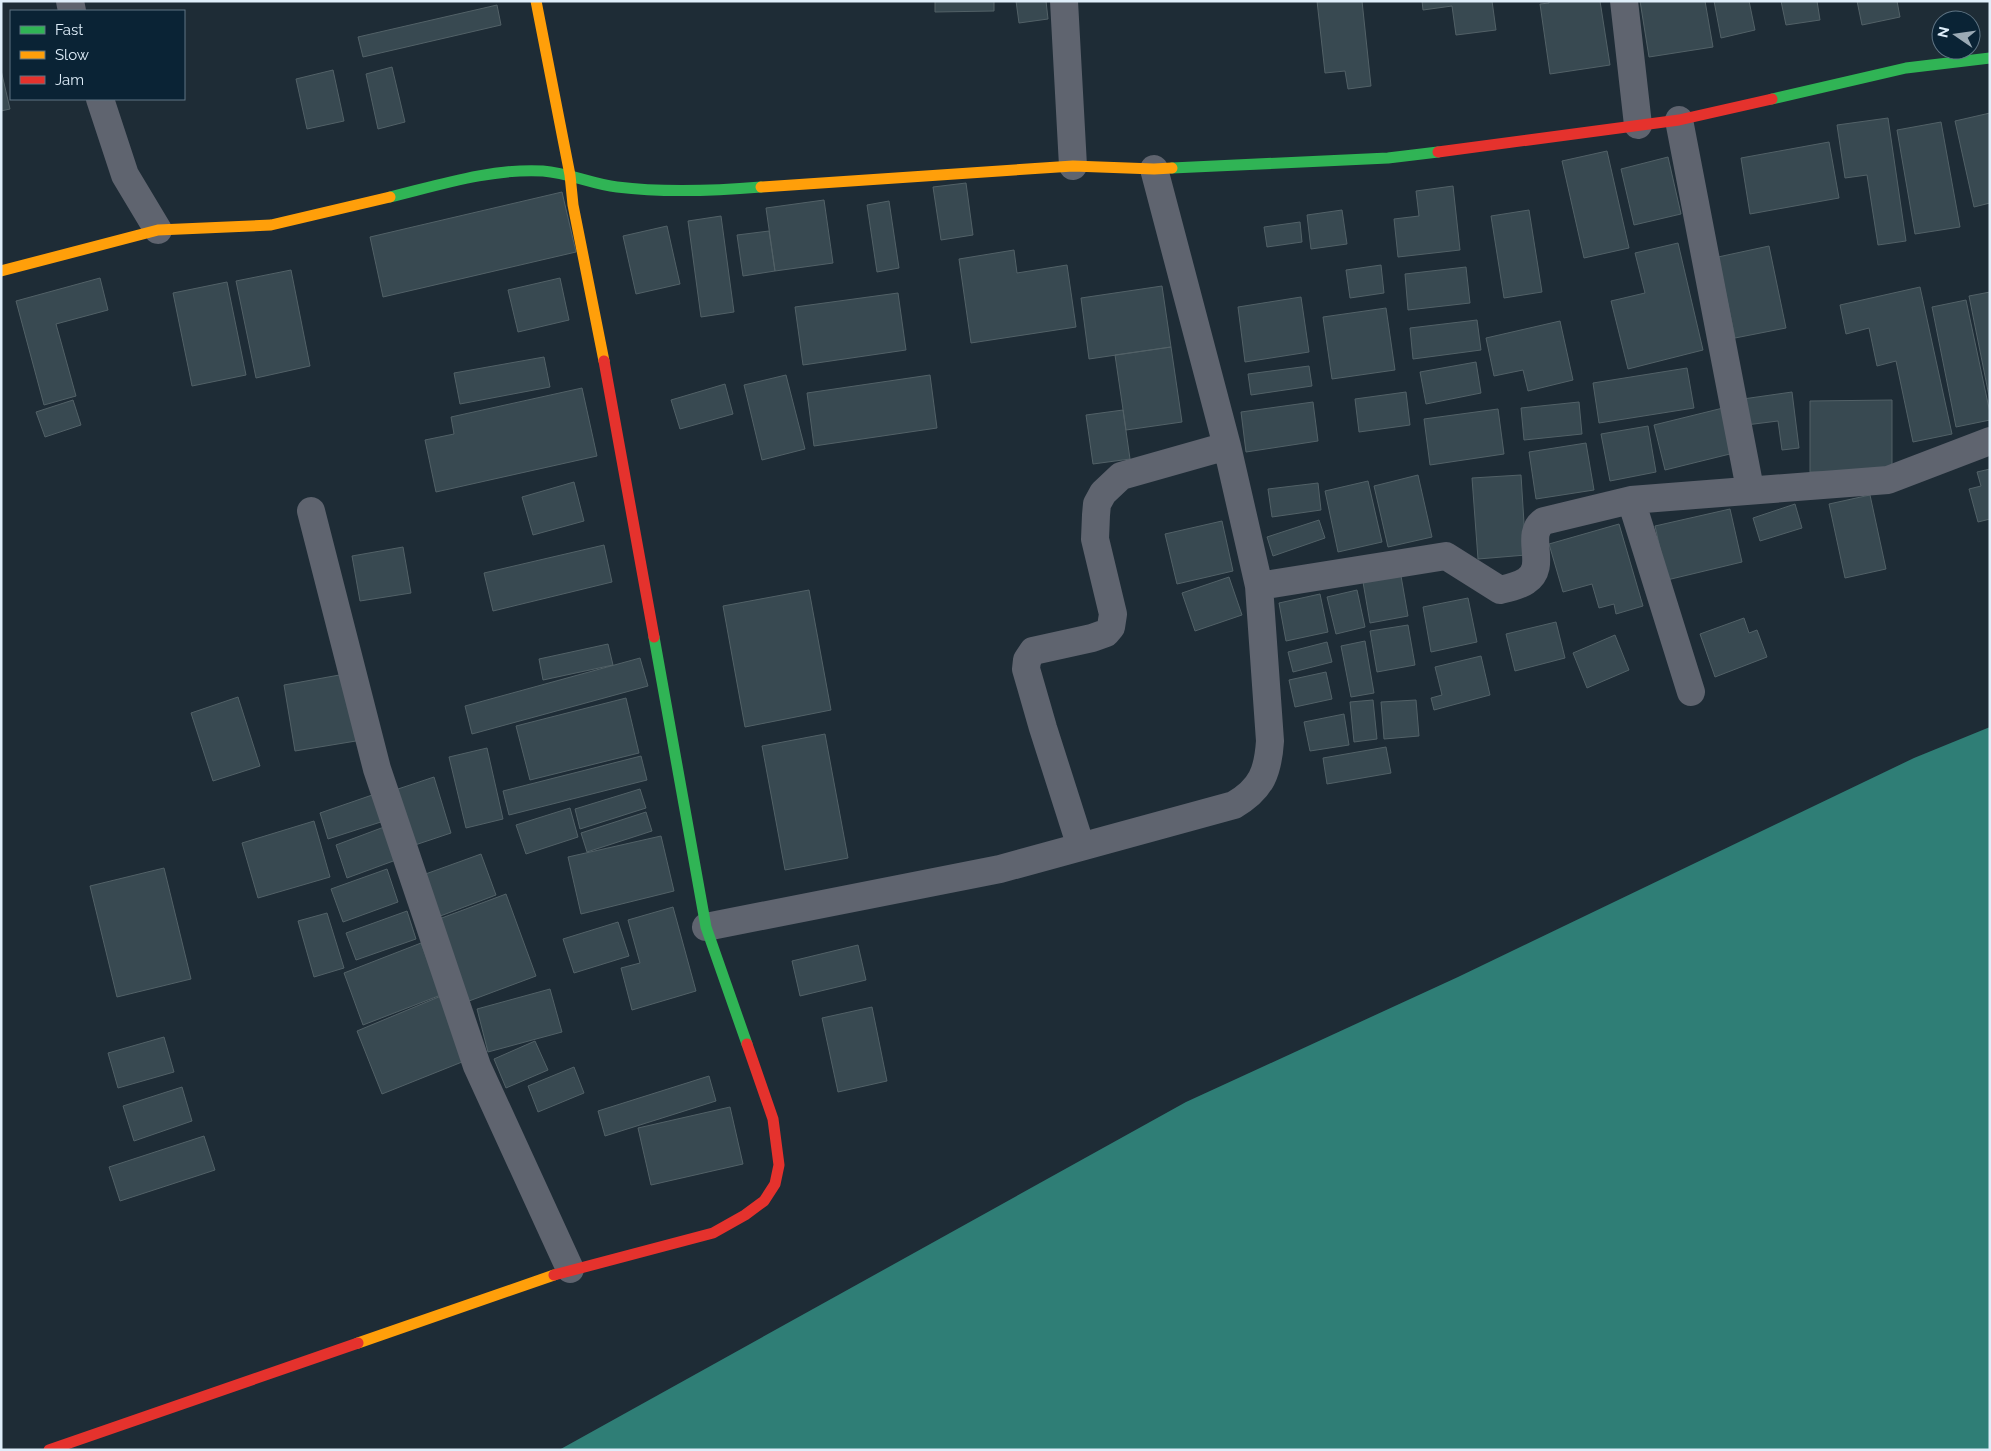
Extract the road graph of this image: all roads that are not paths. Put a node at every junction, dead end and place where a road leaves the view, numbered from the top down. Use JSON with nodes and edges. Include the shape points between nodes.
{"nodes":[{"id":1,"x":536,"y":1,"type":"edge"},
{"id":2,"x":1064,"y":1,"type":"edge"},
{"id":3,"x":1624,"y":1,"type":"edge"},
{"id":4,"x":1990,"y":58,"type":"edge"},
{"id":5,"x":100,"y":100,"type":"edge"},
{"id":6,"x":1679,"y":120,"type":"junction"},
{"id":7,"x":1638,"y":125,"type":"junction"},
{"id":8,"x":1073,"y":166,"type":"junction"},
{"id":9,"x":1154,"y":169,"type":"junction"},
{"id":10,"x":570,"y":175,"type":"junction"},
{"id":11,"x":158,"y":230,"type":"junction"},
{"id":12,"x":1,"y":271,"type":"edge"},
{"id":13,"x":1990,"y":441,"type":"edge"},
{"id":14,"x":1228,"y":446,"type":"junction"},
{"id":15,"x":1750,"y":489,"type":"junction"},
{"id":16,"x":1631,"y":500,"type":"junction"},
{"id":17,"x":311,"y":512,"type":"dead end"},
{"id":18,"x":1259,"y":586,"type":"junction"},
{"id":19,"x":1691,"y":692,"type":"dead end"},
{"id":20,"x":1081,"y":847,"type":"junction"},
{"id":21,"x":706,"y":927,"type":"junction"},
{"id":22,"x":570,"y":1269,"type":"junction"},
{"id":23,"x":49,"y":1450,"type":"edge"}],
"edges":[{"from":1,"to":10,"type":"street"},
{"from":2,"to":8,"type":"street"},
{"from":3,"to":7,"type":"street"},
{"from":4,"to":6,"type":"street","via":[[1906,68]]},
{"from":5,"to":11,"type":"street","via":[[125,175]]},
{"from":6,"to":7,"type":"street"},
{"from":6,"to":15,"type":"street"},
{"from":7,"to":9,"type":"street","via":[[1388,158]]},
{"from":8,"to":9,"type":"street"},
{"from":8,"to":10,"type":"street","via":[[713,191],[615,188]]},
{"from":9,"to":14,"type":"street"},
{"from":10,"to":11,"type":"street","via":[[543,171],[508,172],[271,225]]},
{"from":10,"to":21,"type":"street"},
{"from":11,"to":12,"type":"street"},
{"from":13,"to":15,"type":"street","via":[[1888,480]]},
{"from":14,"to":18,"type":"street"},
{"from":14,"to":20,"type":"street","via":[[1121,476],[1110,484],[1097,504],[1095,539],[1113,614],[1112,627],[1092,638],[1033,651],[1026,660],[1043,728]]},
{"from":15,"to":16,"type":"street"},
{"from":16,"to":18,"type":"street","via":[[1542,522],[1535,534],[1538,560],[1534,573],[1528,581],[1500,590],[1446,556]]},
{"from":16,"to":19,"type":"street"},
{"from":17,"to":22,"type":"street","via":[[376,769],[477,1066]]},
{"from":18,"to":20,"type":"street","via":[[1270,741],[1269,759],[1262,781],[1234,804]]},
{"from":20,"to":21,"type":"street","via":[[1000,869]]},
{"from":21,"to":22,"type":"street","via":[[773,1119],[780,1165],[775,1184],[764,1201],[746,1215],[712,1233]]},
{"from":22,"to":23,"type":"street"}]}
